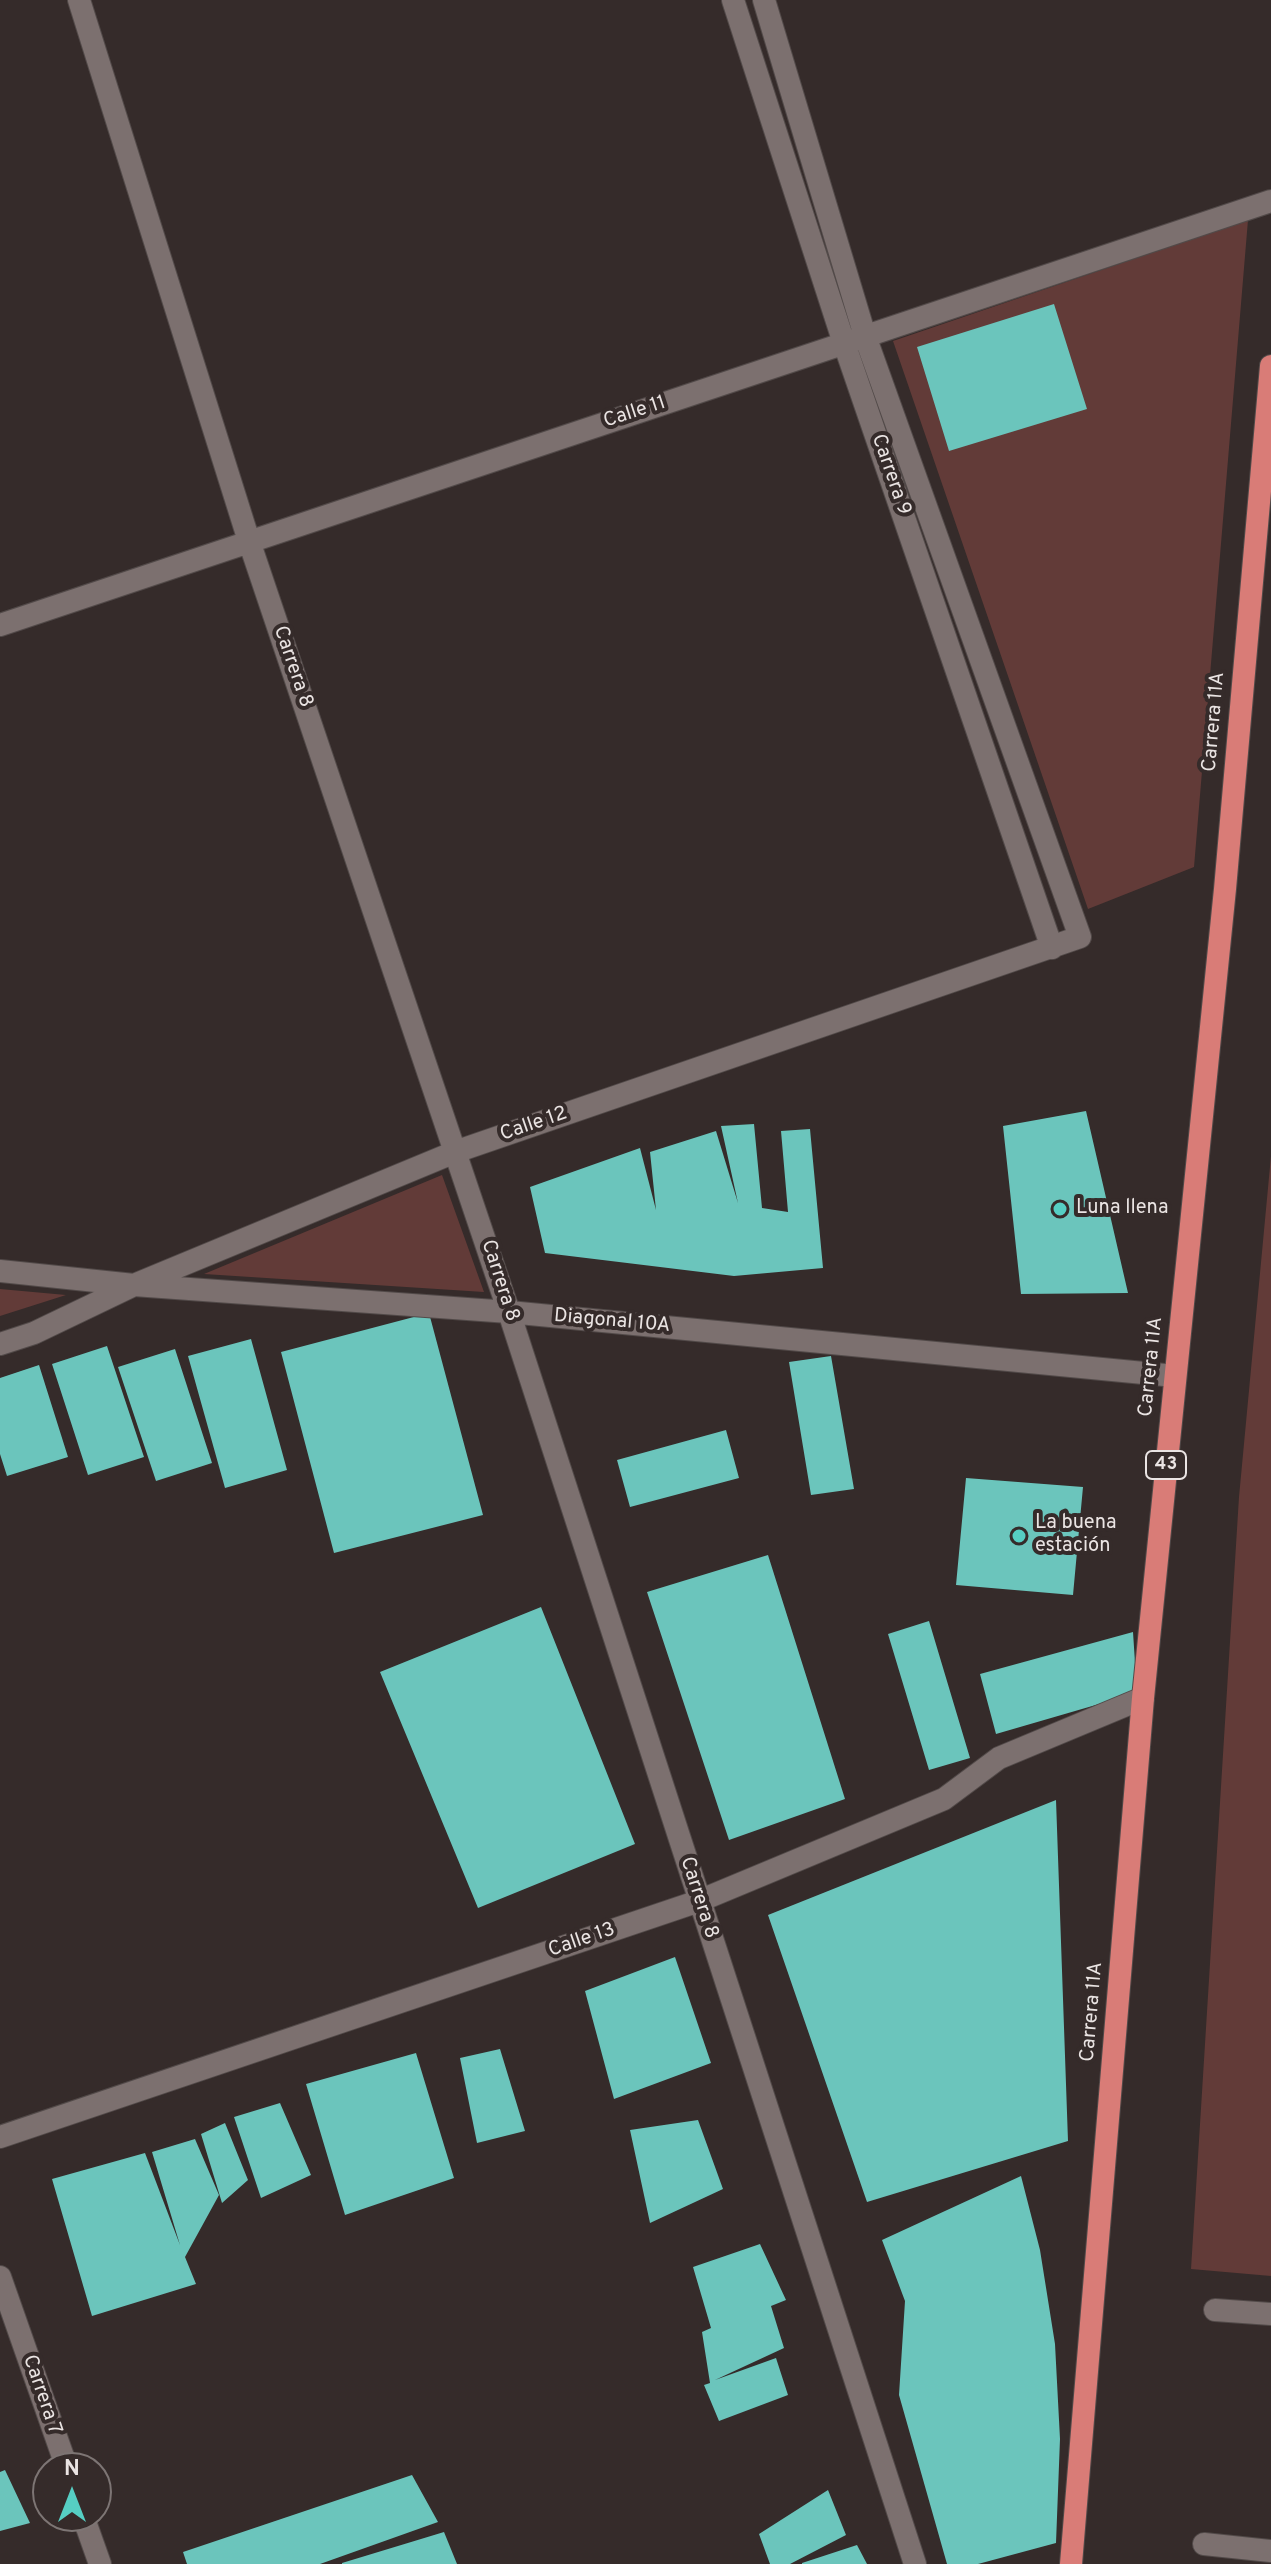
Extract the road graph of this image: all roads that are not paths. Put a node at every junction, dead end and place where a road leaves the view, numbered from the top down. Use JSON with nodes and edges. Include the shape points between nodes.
{"nodes":[{"id":1,"x":79,"y":0,"type":"edge"},
{"id":2,"x":733,"y":0,"type":"edge"},
{"id":3,"x":764,"y":0,"type":"edge"},
{"id":4,"x":1271,"y":201,"type":"edge"},
{"id":5,"x":855,"y":340,"type":"junction"},
{"id":6,"x":1271,"y":366,"type":"edge"},
{"id":7,"x":249,"y":541,"type":"junction"},
{"id":8,"x":0,"y":625,"type":"edge"},
{"id":9,"x":1080,"y":937,"type":"joint"},
{"id":10,"x":1052,"y":948,"type":"junction"},
{"id":11,"x":455,"y":1152,"type":"junction"},
{"id":12,"x":0,"y":1271,"type":"edge"},
{"id":13,"x":134,"y":1285,"type":"junction"},
{"id":14,"x":509,"y":1312,"type":"junction"},
{"id":15,"x":0,"y":1344,"type":"edge"},
{"id":16,"x":1175,"y":1376,"type":"junction"},
{"id":17,"x":1143,"y":1698,"type":"junction"},
{"id":18,"x":699,"y":1901,"type":"junction"},
{"id":19,"x":0,"y":2137,"type":"edge"},
{"id":20,"x":0,"y":2277,"type":"edge"},
{"id":21,"x":1215,"y":2310,"type":"dead end"},
{"id":22,"x":1271,"y":2314,"type":"edge"},
{"id":23,"x":61,"y":2452,"type":"edge"},
{"id":24,"x":89,"y":2532,"type":"edge"},
{"id":25,"x":1204,"y":2544,"type":"dead end"},
{"id":26,"x":1271,"y":2551,"type":"edge"},
{"id":27,"x":100,"y":2564,"type":"edge"},
{"id":28,"x":915,"y":2564,"type":"edge"},
{"id":29,"x":1071,"y":2564,"type":"edge"}],
"edges":[{"from":1,"to":7,"type":"street","name":"Carrera 8"},
{"from":2,"to":5,"type":"street","name":"Carrera 9"},
{"from":3,"to":5,"type":"street","name":"Carrera 9"},
{"from":4,"to":5,"type":"street","name":"Calle 11"},
{"from":5,"to":7,"type":"street","name":"Calle 11"},
{"from":5,"to":9,"type":"street","name":"Carrera 9"},
{"from":5,"to":10,"type":"street","name":"Carrera 9"},
{"from":6,"to":16,"type":"highway","name":"Carrera 11A","number":"43"},
{"from":7,"to":8,"type":"street","name":"Calle 11"},
{"from":7,"to":11,"type":"street","name":"Carrera 8"},
{"from":9,"to":10,"type":"street","name":"Calle 12"},
{"from":10,"to":11,"type":"street","name":"Calle 12"},
{"from":11,"to":13,"type":"street","name":"Calle 12"},
{"from":11,"to":14,"type":"street","name":"Carrera 8"},
{"from":12,"to":13,"type":"street","name":"Diagonal 10A"},
{"from":13,"to":14,"type":"street","name":"Diagonal 10A"},
{"from":13,"to":15,"type":"street","name":"Calle 12"},
{"from":14,"to":16,"type":"street","name":"Diagonal 10A"},
{"from":14,"to":18,"type":"street","name":"Carrera 8"},
{"from":16,"to":17,"type":"highway","name":"Carrera 11A","number":"43"},
{"from":17,"to":18,"type":"street","name":"Calle 13","via":[[999,1758],[944,1799]]},
{"from":17,"to":29,"type":"highway","name":"Carrera 11A","number":"43"},
{"from":18,"to":19,"type":"street","name":"Calle 13"},
{"from":18,"to":28,"type":"street","name":"Carrera 8"},
{"from":20,"to":23,"type":"street","name":"Carrera 7"},
{"from":21,"to":22,"type":"street"},
{"from":24,"to":27,"type":"street"},
{"from":25,"to":26,"type":"street"}]}
